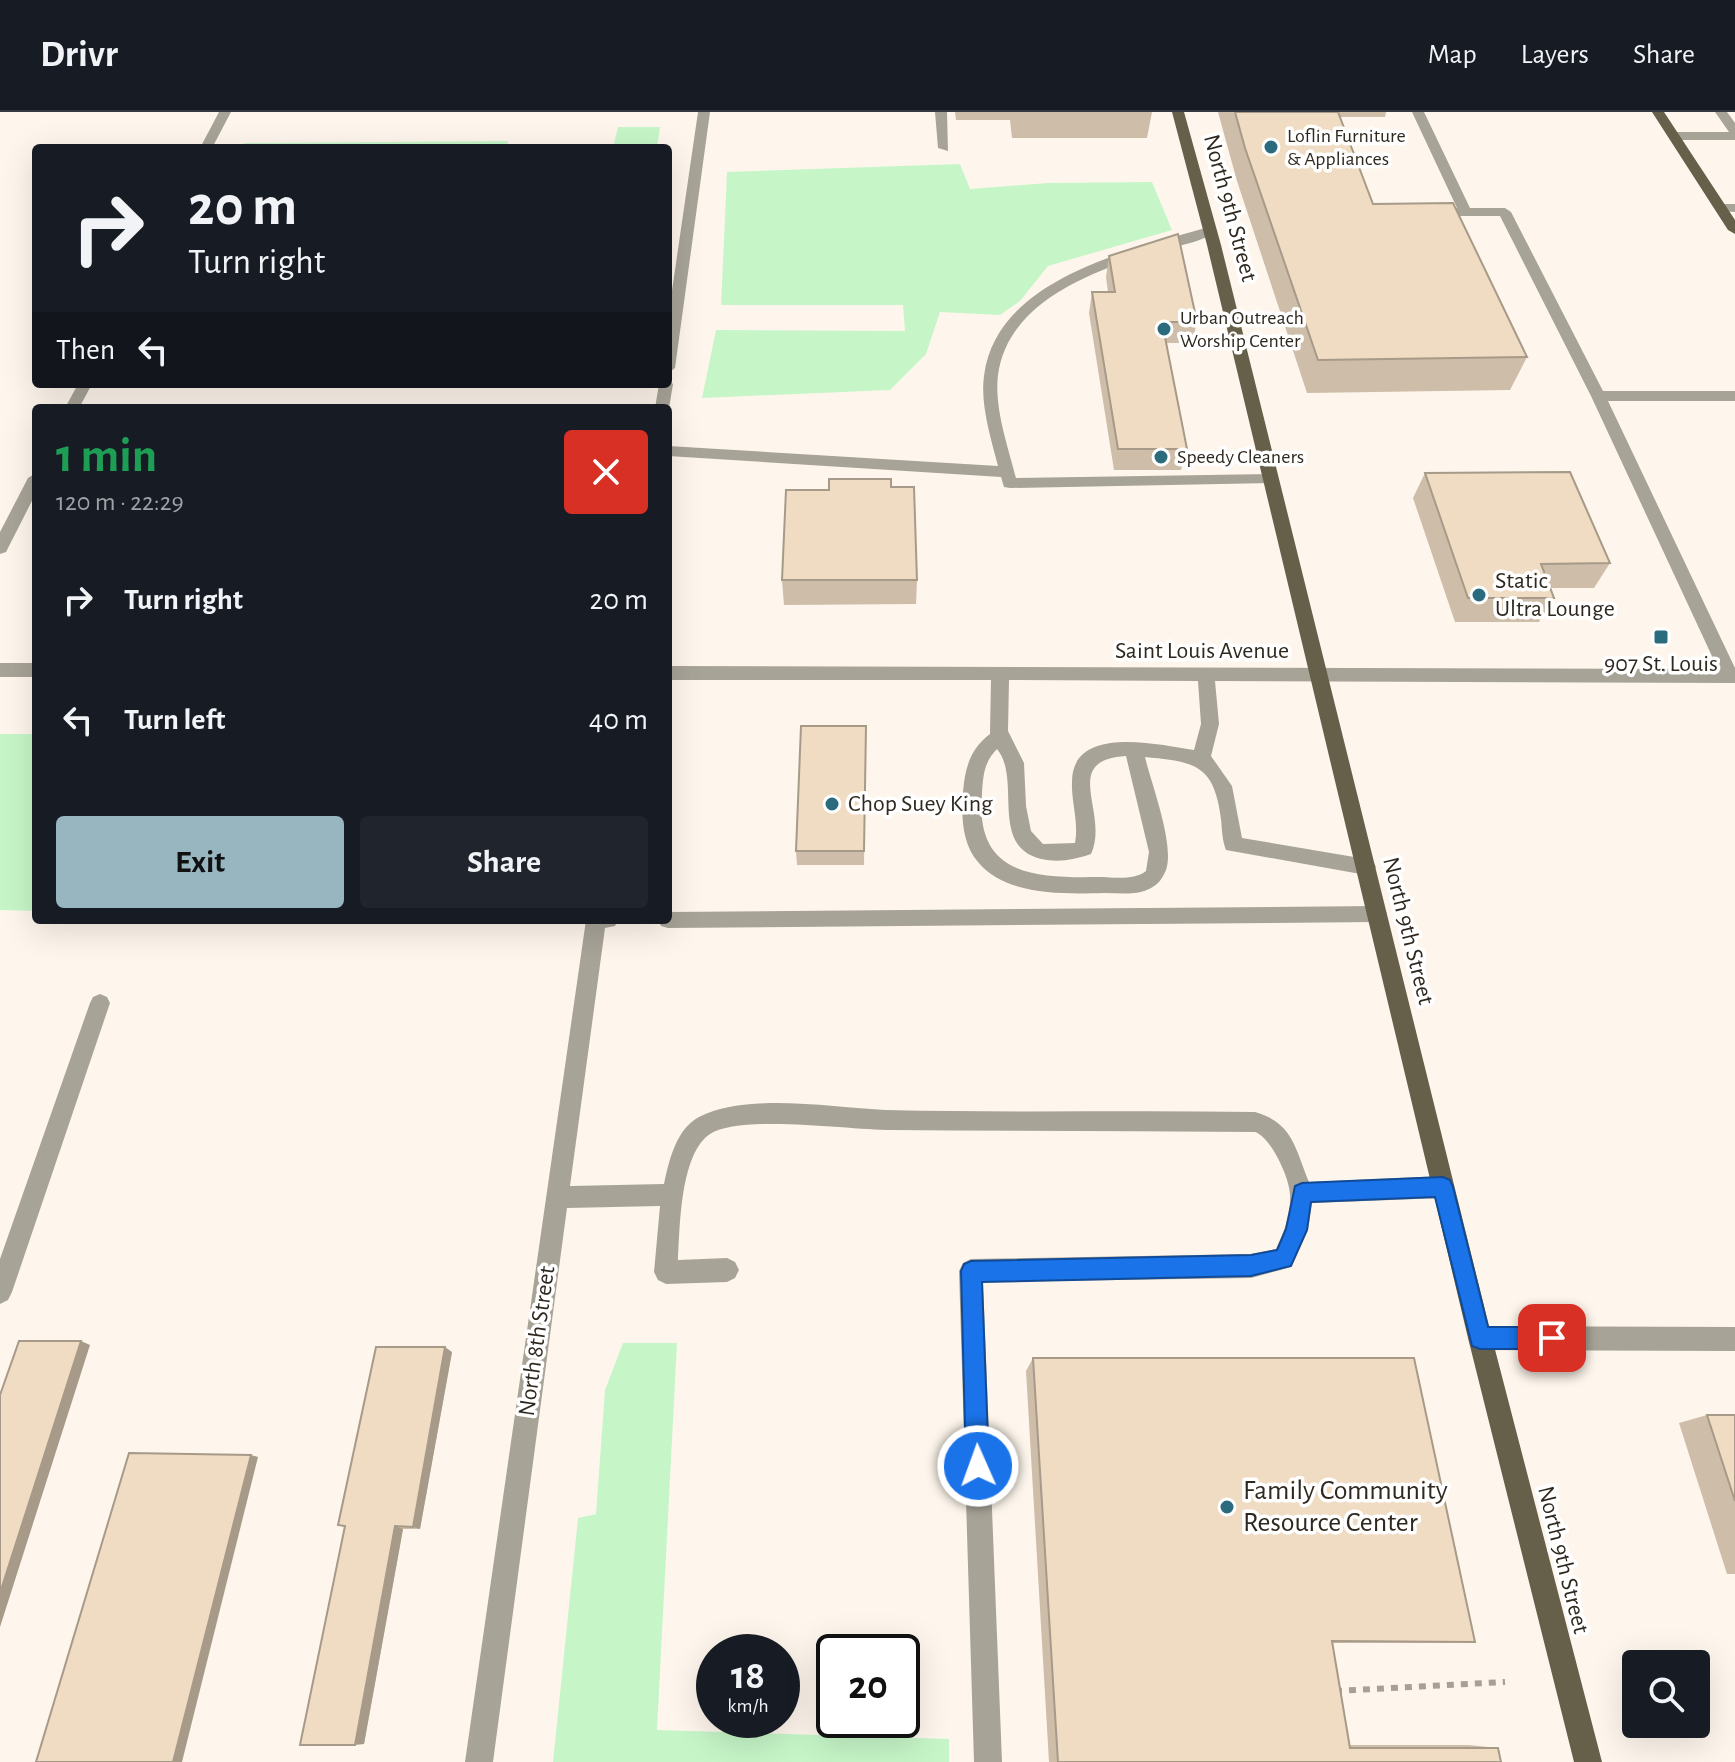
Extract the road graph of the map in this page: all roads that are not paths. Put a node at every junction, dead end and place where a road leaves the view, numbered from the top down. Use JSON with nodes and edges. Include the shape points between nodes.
{"nodes":[{"id":1,"x":225,"y":112,"type":"edge"},
{"id":2,"x":704,"y":112,"type":"edge"},
{"id":3,"x":941,"y":112,"type":"edge"},
{"id":4,"x":1178,"y":112,"type":"edge"},
{"id":5,"x":1418,"y":112,"type":"edge"},
{"id":6,"x":1658,"y":112,"type":"edge"},
{"id":7,"x":1721,"y":112,"type":"edge"},
{"id":8,"x":1735,"y":134,"type":"edge"},
{"id":9,"x":1674,"y":136,"type":"junction"},
{"id":10,"x":208,"y":144,"type":"edge"},
{"id":11,"x":944,"y":148,"type":"dead end"},
{"id":12,"x":1728,"y":208,"type":"edge"},
{"id":13,"x":1465,"y":212,"type":"junction"},
{"id":14,"x":1412,"y":213,"type":"edge"},
{"id":15,"x":1735,"y":230,"type":"edge"},
{"id":16,"x":1210,"y":231,"type":"junction"},
{"id":17,"x":672,"y":332,"type":"edge"},
{"id":18,"x":1598,"y":396,"type":"junction"},
{"id":19,"x":1735,"y":396,"type":"edge"},
{"id":20,"x":672,"y":451,"type":"edge"},
{"id":21,"x":1007,"y":472,"type":"junction"},
{"id":22,"x":1271,"y":479,"type":"junction"},
{"id":23,"x":32,"y":486,"type":"edge"},
{"id":24,"x":0,"y":548,"type":"edge"},
{"id":25,"x":0,"y":670,"type":"edge"},
{"id":26,"x":32,"y":670,"type":"edge"},
{"id":27,"x":672,"y":673,"type":"edge"},
{"id":28,"x":1000,"y":674,"type":"junction"},
{"id":29,"x":1206,"y":675,"type":"junction"},
{"id":30,"x":1319,"y":675,"type":"junction"},
{"id":31,"x":1732,"y":676,"type":"edge"},
{"id":32,"x":1000,"y":737,"type":"junction"},
{"id":33,"x":1134,"y":750,"type":"junction"},
{"id":34,"x":1201,"y":758,"type":"junction"},
{"id":35,"x":1366,"y":867,"type":"junction"},
{"id":36,"x":1377,"y":914,"type":"junction"},
{"id":37,"x":672,"y":920,"type":"edge"},
{"id":38,"x":595,"y":924,"type":"edge"},
{"id":39,"x":100,"y":1003,"type":"dead end"},
{"id":40,"x":1443,"y":1187,"type":"junction"},
{"id":41,"x":1302,"y":1193,"type":"junction"},
{"id":42,"x":674,"y":1195,"type":"junction"},
{"id":43,"x":558,"y":1197,"type":"junction"},
{"id":44,"x":727,"y":1270,"type":"dead end"},
{"id":45,"x":0,"y":1292,"type":"edge"},
{"id":46,"x":1480,"y":1338,"type":"junction"},
{"id":47,"x":1735,"y":1339,"type":"edge"},
{"id":48,"x":479,"y":1762,"type":"edge"},
{"id":49,"x":988,"y":1762,"type":"edge"},
{"id":50,"x":1588,"y":1762,"type":"edge"}],
"edges":[{"from":1,"to":10,"type":"street"},
{"from":2,"to":17,"type":"street"},
{"from":3,"to":11,"type":"street"},
{"from":4,"to":16,"type":"main road","name":"North 9th Street"},
{"from":5,"to":13,"type":"street"},
{"from":6,"to":9,"type":"main road"},
{"from":7,"to":8,"type":"street"},
{"from":8,"to":9,"type":"street"},
{"from":9,"to":12,"type":"main road"},
{"from":12,"to":15,"type":"main road"},
{"from":13,"to":14,"type":"street"},
{"from":13,"to":18,"type":"street","via":[[1505,212]]},
{"from":16,"to":21,"type":"street","via":[[1072,279],[1037,300],[1009,326],[990,378]]},
{"from":16,"to":22,"type":"main road","name":"North 9th Street"},
{"from":18,"to":19,"type":"street"},
{"from":18,"to":31,"type":"street"},
{"from":20,"to":21,"type":"street"},
{"from":21,"to":22,"type":"street","via":[[1010,483]]},
{"from":22,"to":30,"type":"main road","name":"North 9th Street"},
{"from":23,"to":24,"type":"street"},
{"from":25,"to":26,"type":"street"},
{"from":27,"to":28,"type":"street","name":"Saint Louis Avenue"},
{"from":28,"to":29,"type":"street","name":"Saint Louis Avenue"},
{"from":28,"to":32,"type":"street"},
{"from":29,"to":30,"type":"street","name":"Saint Louis Avenue"},
{"from":29,"to":34,"type":"street","via":[[1210,724]]},
{"from":30,"to":31,"type":"street","name":"Saint Louis Avenue"},
{"from":30,"to":35,"type":"main road","name":"North 9th Street"},
{"from":32,"to":33,"type":"street","via":[[1015,759],[1021,837],[1047,854],[1084,848],[1084,763],[1111,749]]},
{"from":32,"to":33,"type":"street","via":[[983,747],[976,761],[971,834],[990,865],[1033,883],[1138,885],[1149,882],[1159,869]]},
{"from":33,"to":34,"type":"street"},
{"from":34,"to":35,"type":"street","via":[[1221,780],[1227,796],[1233,844]]},
{"from":35,"to":36,"type":"main road","name":"North 9th Street"},
{"from":36,"to":37,"type":"street"},
{"from":36,"to":40,"type":"main road","name":"North 9th Street"},
{"from":38,"to":43,"type":"street","name":"North 8th Street"},
{"from":39,"to":45,"type":"street"},
{"from":40,"to":41,"type":"street"},
{"from":40,"to":46,"type":"main road","name":"North 9th Street"},
{"from":41,"to":42,"type":"street","via":[[1279,1136],[1255,1122],[753,1115],[704,1125],[684,1146]]},
{"from":41,"to":49,"type":"street","via":[[1297,1230],[1283,1259],[1251,1266],[971,1271]]},
{"from":42,"to":43,"type":"street"},
{"from":42,"to":44,"type":"street","via":[[666,1272]]},
{"from":43,"to":48,"type":"street","name":"North 8th Street"},
{"from":46,"to":47,"type":"street"},
{"from":46,"to":50,"type":"main road","name":"North 9th Street"}]}
